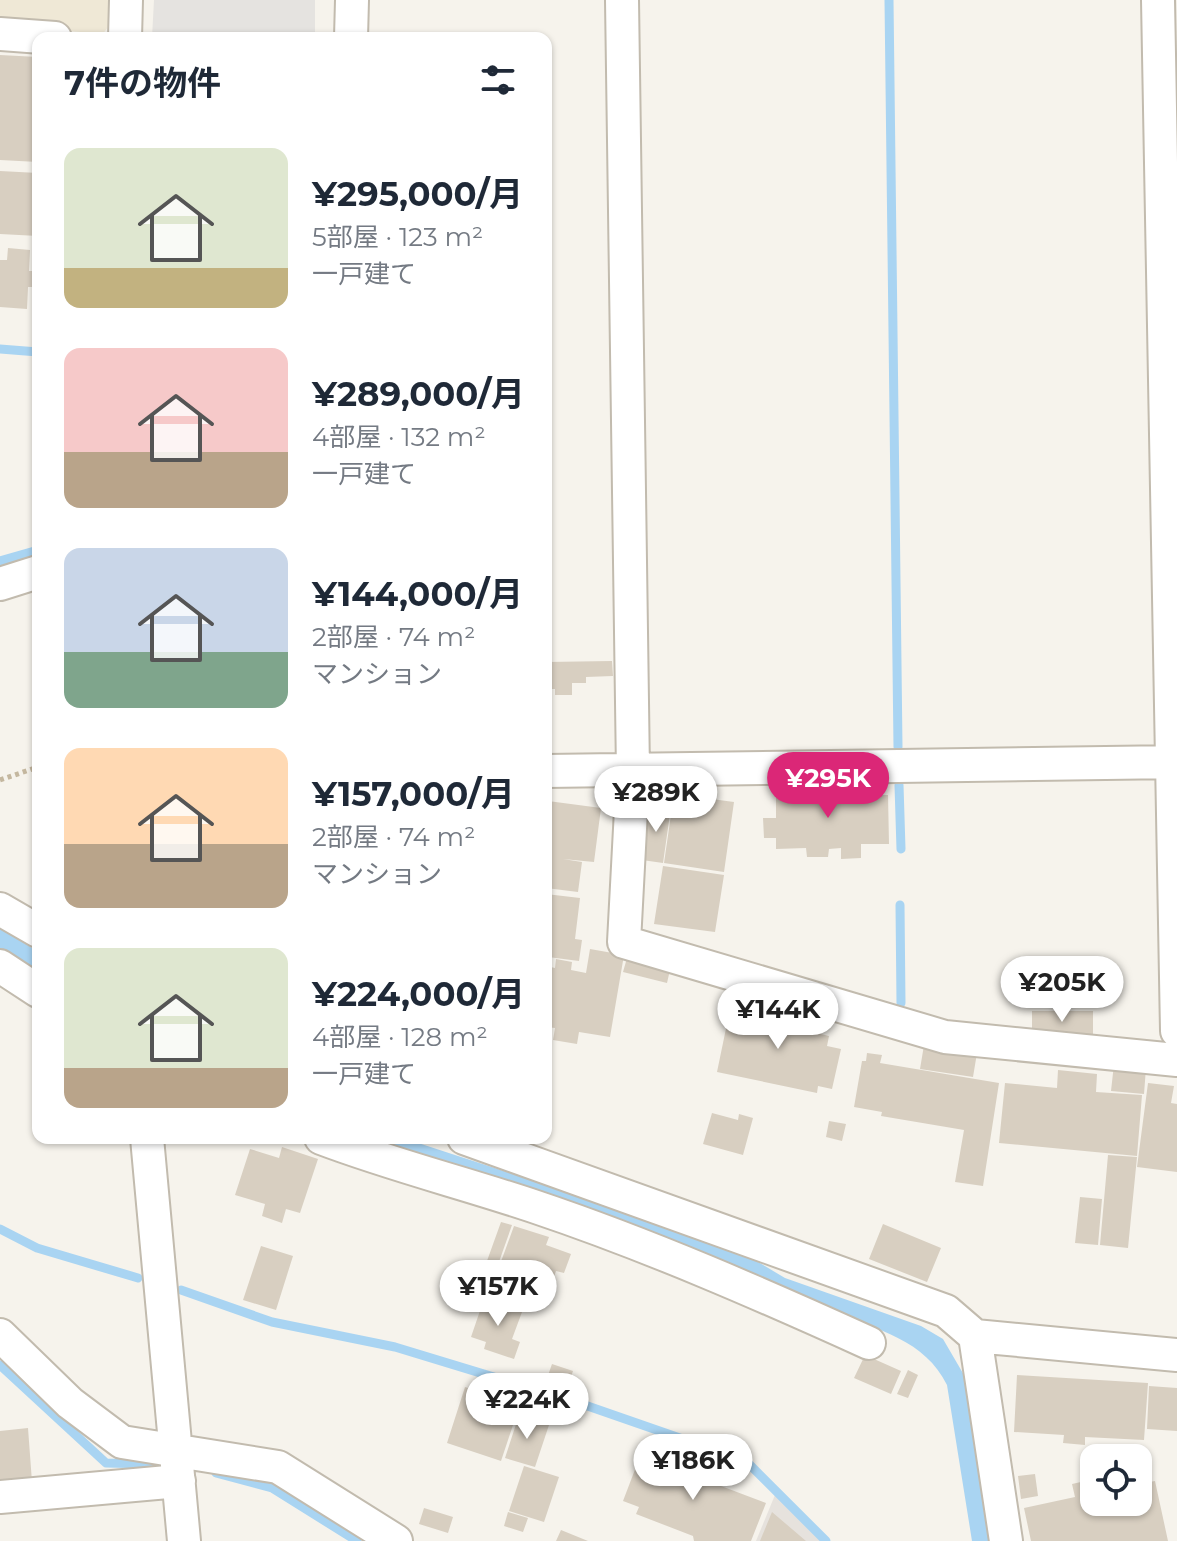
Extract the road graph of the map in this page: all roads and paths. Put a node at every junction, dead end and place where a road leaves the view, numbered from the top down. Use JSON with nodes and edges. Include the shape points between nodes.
{"nodes":[{"id":1,"x":126,"y":0,"type":"edge"},
{"id":2,"x":352,"y":0,"type":"edge"},
{"id":3,"x":622,"y":0,"type":"edge"},
{"id":4,"x":1158,"y":0,"type":"edge"},
{"id":5,"x":125,"y":32,"type":"edge"},
{"id":6,"x":351,"y":32,"type":"edge"},
{"id":7,"x":0,"y":34,"type":"edge"},
{"id":8,"x":32,"y":36,"type":"edge"},
{"id":9,"x":32,"y":574,"type":"edge"},
{"id":10,"x":0,"y":584,"type":"edge"},
{"id":11,"x":1176,"y":762,"type":"edge"},
{"id":12,"x":32,"y":769,"type":"edge"},
{"id":13,"x":552,"y":771,"type":"edge"},
{"id":14,"x":633,"y":772,"type":"junction"},
{"id":15,"x":0,"y":780,"type":"edge"},
{"id":16,"x":0,"y":909,"type":"edge"},
{"id":17,"x":32,"y":928,"type":"edge"},
{"id":18,"x":0,"y":966,"type":"edge"},
{"id":19,"x":32,"y":987,"type":"edge"},
{"id":20,"x":1177,"y":1031,"type":"edge"},
{"id":21,"x":1177,"y":1060,"type":"edge"},
{"id":22,"x":148,"y":1144,"type":"edge"},
{"id":23,"x":337,"y":1144,"type":"edge"},
{"id":24,"x":481,"y":1144,"type":"edge"},
{"id":25,"x":0,"y":1335,"type":"edge"},
{"id":26,"x":975,"y":1336,"type":"junction"},
{"id":27,"x":869,"y":1343,"type":"dead end"},
{"id":28,"x":1177,"y":1355,"type":"edge"},
{"id":29,"x":177,"y":1465,"type":"junction"},
{"id":30,"x":0,"y":1497,"type":"edge"},
{"id":31,"x":184,"y":1541,"type":"edge"},
{"id":32,"x":396,"y":1541,"type":"edge"},
{"id":33,"x":1006,"y":1541,"type":"edge"}],
"edges":[{"from":1,"to":5,"type":"street"},
{"from":2,"to":6,"type":"street"},
{"from":3,"to":14,"type":"street"},
{"from":4,"to":11,"type":"street"},
{"from":7,"to":8,"type":"street"},
{"from":9,"to":10,"type":"street"},
{"from":11,"to":14,"type":"street"},
{"from":11,"to":20,"type":"street"},
{"from":12,"to":15,"type":"path"},
{"from":13,"to":14,"type":"street"},
{"from":14,"to":21,"type":"street","via":[[624,942],[945,1037]]},
{"from":16,"to":17,"type":"street"},
{"from":18,"to":19,"type":"street"},
{"from":22,"to":29,"type":"street"},
{"from":23,"to":27,"type":"street","via":[[537,1207]]},
{"from":24,"to":26,"type":"street","via":[[946,1311]]},
{"from":25,"to":29,"type":"street","via":[[70,1403],[122,1442]]},
{"from":26,"to":28,"type":"street"},
{"from":26,"to":33,"type":"street"},
{"from":29,"to":30,"type":"street"},
{"from":29,"to":31,"type":"street"},
{"from":29,"to":32,"type":"street","via":[[278,1467]]}]}
